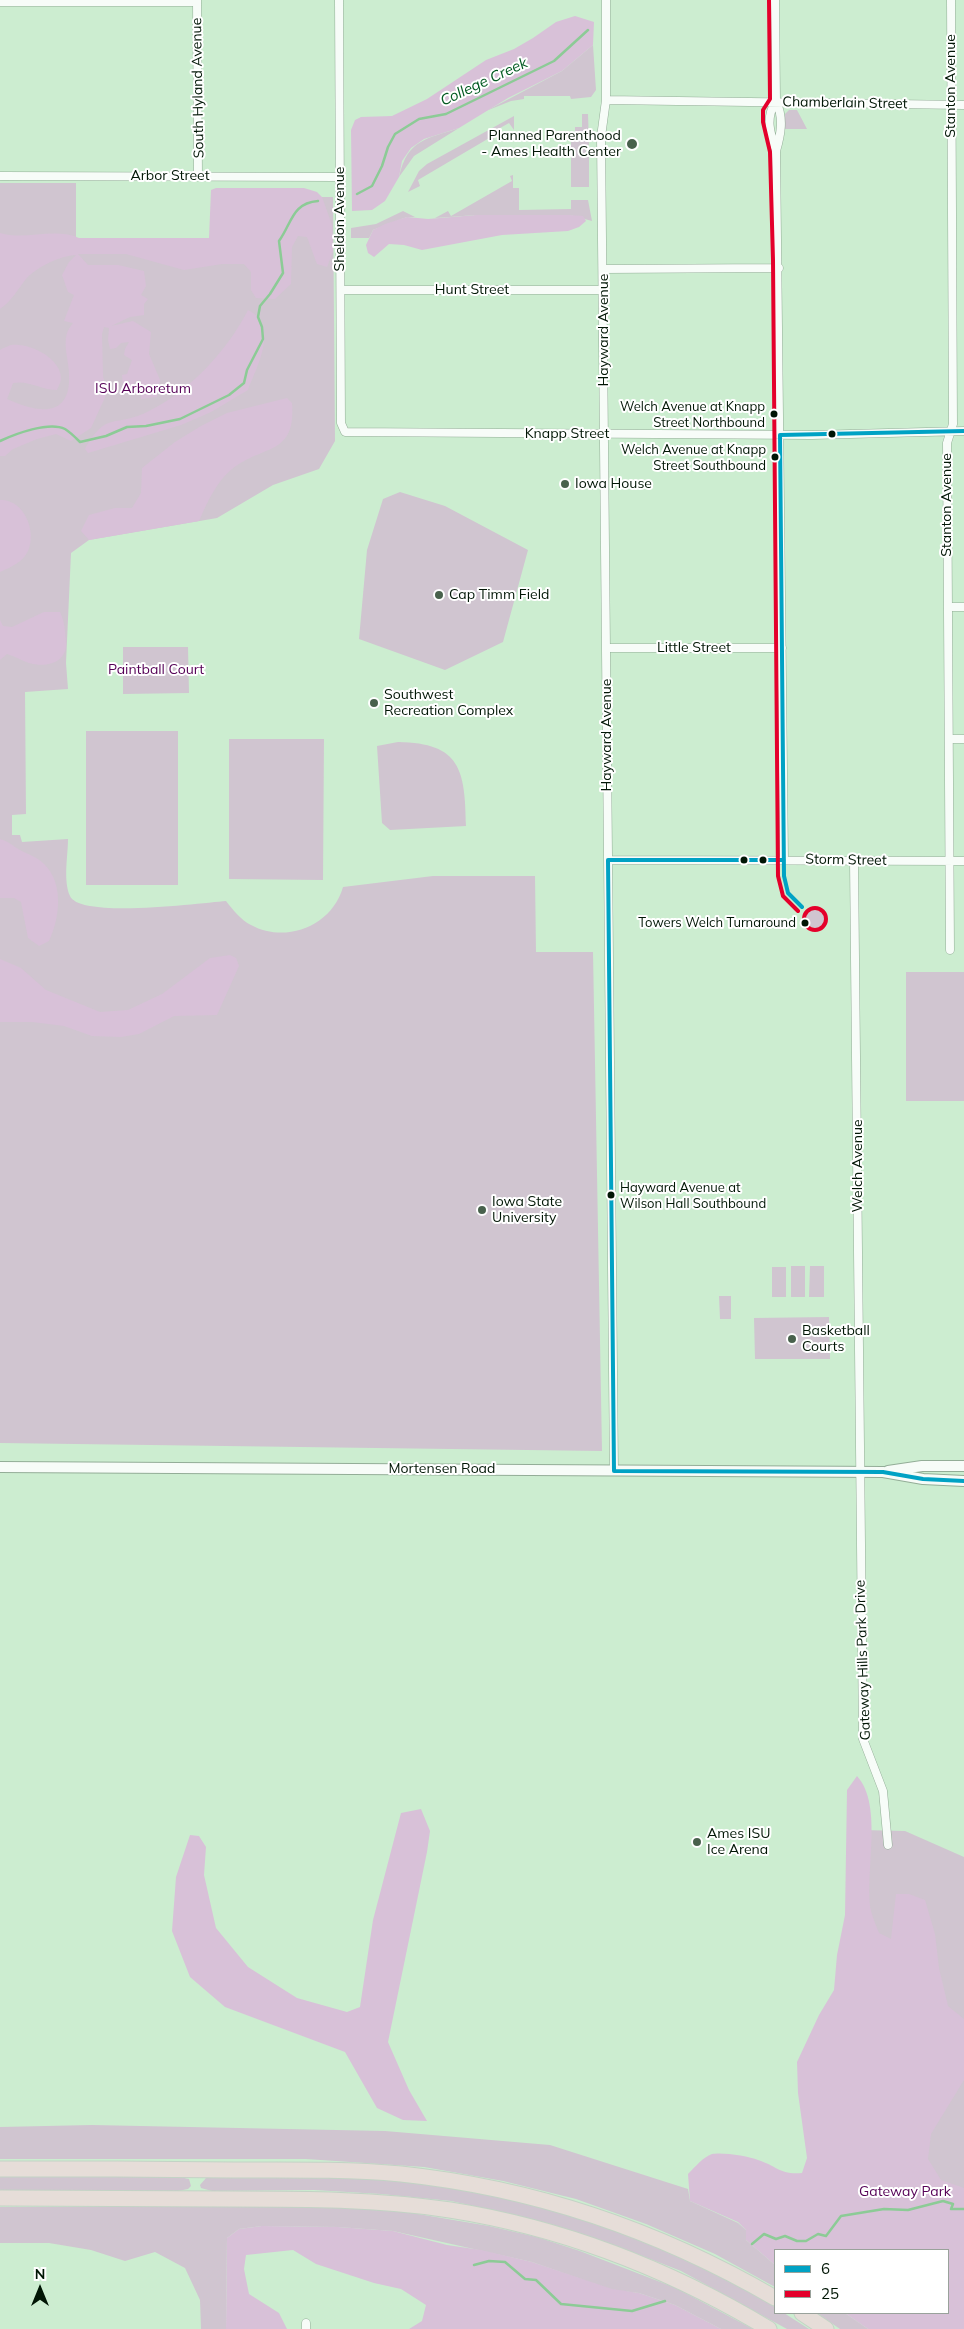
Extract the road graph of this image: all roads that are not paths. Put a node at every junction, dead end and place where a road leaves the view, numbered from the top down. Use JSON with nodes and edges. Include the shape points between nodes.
{"nodes":[{"id":1,"x":340,"y":0,"type":"edge"},
{"id":2,"x":606,"y":0,"type":"edge"},
{"id":3,"x":775,"y":0,"type":"edge"},
{"id":4,"x":951,"y":0,"type":"edge"},
{"id":5,"x":196,"y":1,"type":"edge"},
{"id":6,"x":0,"y":2,"type":"edge"},
{"id":7,"x":606,"y":100,"type":"junction"},
{"id":8,"x":776,"y":101,"type":"junction"},
{"id":9,"x":951,"y":105,"type":"junction"},
{"id":10,"x":964,"y":105,"type":"edge"},
{"id":11,"x":776,"y":151,"type":"junction"},
{"id":12,"x":0,"y":176,"type":"edge"},
{"id":13,"x":198,"y":177,"type":"junction"},
{"id":14,"x":340,"y":177,"type":"junction"},
{"id":15,"x":779,"y":268,"type":"junction"},
{"id":16,"x":603,"y":269,"type":"junction"},
{"id":17,"x":341,"y":290,"type":"junction"},
{"id":18,"x":604,"y":290,"type":"junction"},
{"id":19,"x":952,"y":432,"type":"junction"},
{"id":20,"x":964,"y":432,"type":"edge"},
{"id":21,"x":349,"y":434,"type":"joint"},
{"id":22,"x":605,"y":434,"type":"junction"},
{"id":23,"x":780,"y":435,"type":"junction"},
{"id":24,"x":948,"y":607,"type":"junction"},
{"id":25,"x":964,"y":607,"type":"edge"},
{"id":26,"x":606,"y":648,"type":"junction"},
{"id":27,"x":782,"y":648,"type":"junction"},
{"id":28,"x":949,"y":739,"type":"junction"},
{"id":29,"x":964,"y":739,"type":"edge"},
{"id":30,"x":608,"y":860,"type":"junction"},
{"id":31,"x":784,"y":860,"type":"junction"},
{"id":32,"x":854,"y":861,"type":"junction"},
{"id":33,"x":950,"y":861,"type":"junction"},
{"id":34,"x":964,"y":861,"type":"edge"},
{"id":35,"x":950,"y":950,"type":"dead end"},
{"id":36,"x":964,"y":1466,"type":"edge"},
{"id":37,"x":0,"y":1467,"type":"edge"},
{"id":38,"x":614,"y":1471,"type":"junction"},
{"id":39,"x":860,"y":1472,"type":"junction"},
{"id":40,"x":884,"y":1472,"type":"junction"},
{"id":41,"x":964,"y":1481,"type":"edge"},
{"id":42,"x":888,"y":1845,"type":"dead end"},
{"id":43,"x":0,"y":2169,"type":"edge"},
{"id":44,"x":0,"y":2198,"type":"edge"},
{"id":45,"x":774,"y":2297,"type":"edge"},
{"id":46,"x":804,"y":2314,"type":"edge"},
{"id":47,"x":769,"y":2329,"type":"edge"},
{"id":48,"x":826,"y":2329,"type":"edge"}],
"edges":[{"from":1,"to":14,"type":"street","name":"Sheldon Avenue"},
{"from":2,"to":7,"type":"street","name":"Hayward Avenue"},
{"from":3,"to":8,"type":"street"},
{"from":4,"to":9,"type":"street","name":"Stanton Avenue"},
{"from":5,"to":6,"type":"street"},
{"from":5,"to":13,"type":"street","name":"South Hyland Avenue"},
{"from":7,"to":8,"type":"street","name":"Chamberlain Street"},
{"from":7,"to":16,"type":"street","name":"Hayward Avenue","via":[[601,137]]},
{"from":8,"to":9,"type":"street","name":"Chamberlain Street"},
{"from":8,"to":11,"type":"street","via":[[781,122]]},
{"from":8,"to":11,"type":"street","via":[[769,122]]},
{"from":9,"to":10,"type":"street","name":"Chamberlain Street"},
{"from":9,"to":19,"type":"street","name":"Stanton Avenue"},
{"from":11,"to":15,"type":"street"},
{"from":12,"to":13,"type":"street","name":"Arbor Street"},
{"from":13,"to":14,"type":"street","name":"Arbor Street"},
{"from":14,"to":17,"type":"street","name":"Sheldon Avenue"},
{"from":15,"to":16,"type":"street"},
{"from":15,"to":23,"type":"street"},
{"from":16,"to":18,"type":"street","name":"Hayward Avenue"},
{"from":17,"to":18,"type":"street","name":"Hunt Street"},
{"from":17,"to":21,"type":"street","name":"Sheldon Avenue","via":[[341,423]]},
{"from":18,"to":22,"type":"street","name":"Hayward Avenue"},
{"from":19,"to":20,"type":"street","name":"Knapp Street"},
{"from":19,"to":23,"type":"street","name":"Knapp Street"},
{"from":19,"to":24,"type":"street","name":"Stanton Avenue","via":[[947,443]]},
{"from":21,"to":22,"type":"street","name":"Knapp Street"},
{"from":22,"to":23,"type":"street","name":"Knapp Street"},
{"from":22,"to":26,"type":"street","name":"Hayward Avenue"},
{"from":23,"to":27,"type":"street"},
{"from":24,"to":25,"type":"street"},
{"from":24,"to":28,"type":"street","name":"Stanton Avenue"},
{"from":26,"to":27,"type":"street","name":"Little Street"},
{"from":26,"to":30,"type":"street","name":"Hayward Avenue"},
{"from":27,"to":31,"type":"street"},
{"from":28,"to":29,"type":"street"},
{"from":28,"to":33,"type":"street","name":"Stanton Avenue"},
{"from":30,"to":31,"type":"street","name":"Storm Street"},
{"from":30,"to":38,"type":"street","name":"Hayward Avenue"},
{"from":31,"to":32,"type":"street","name":"Storm Street"},
{"from":32,"to":33,"type":"street","name":"Storm Street"},
{"from":32,"to":39,"type":"street","name":"Welch Avenue"},
{"from":33,"to":34,"type":"street","name":"Storm Street"},
{"from":33,"to":35,"type":"street","name":"Stanton Avenue"},
{"from":36,"to":40,"type":"street","name":"Mortensen Road","via":[[922,1466]]},
{"from":37,"to":38,"type":"street","name":"Mortensen Road"},
{"from":38,"to":39,"type":"street","name":"Mortensen Road"},
{"from":39,"to":40,"type":"street","name":"Mortensen Road"},
{"from":39,"to":42,"type":"street","name":"Gateway Hills Park Drive","via":[[863,1739],[883,1792]]},
{"from":40,"to":41,"type":"street","name":"Mortensen Road","via":[[923,1479]]},
{"from":43,"to":45,"type":"highway","via":[[354,2171],[452,2181],[547,2201],[636,2230],[730,2272]]},
{"from":44,"to":47,"type":"highway","via":[[322,2199],[450,2210],[540,2229],[628,2258],[696,2288]]},
{"from":46,"to":48,"type":"highway"}]}
